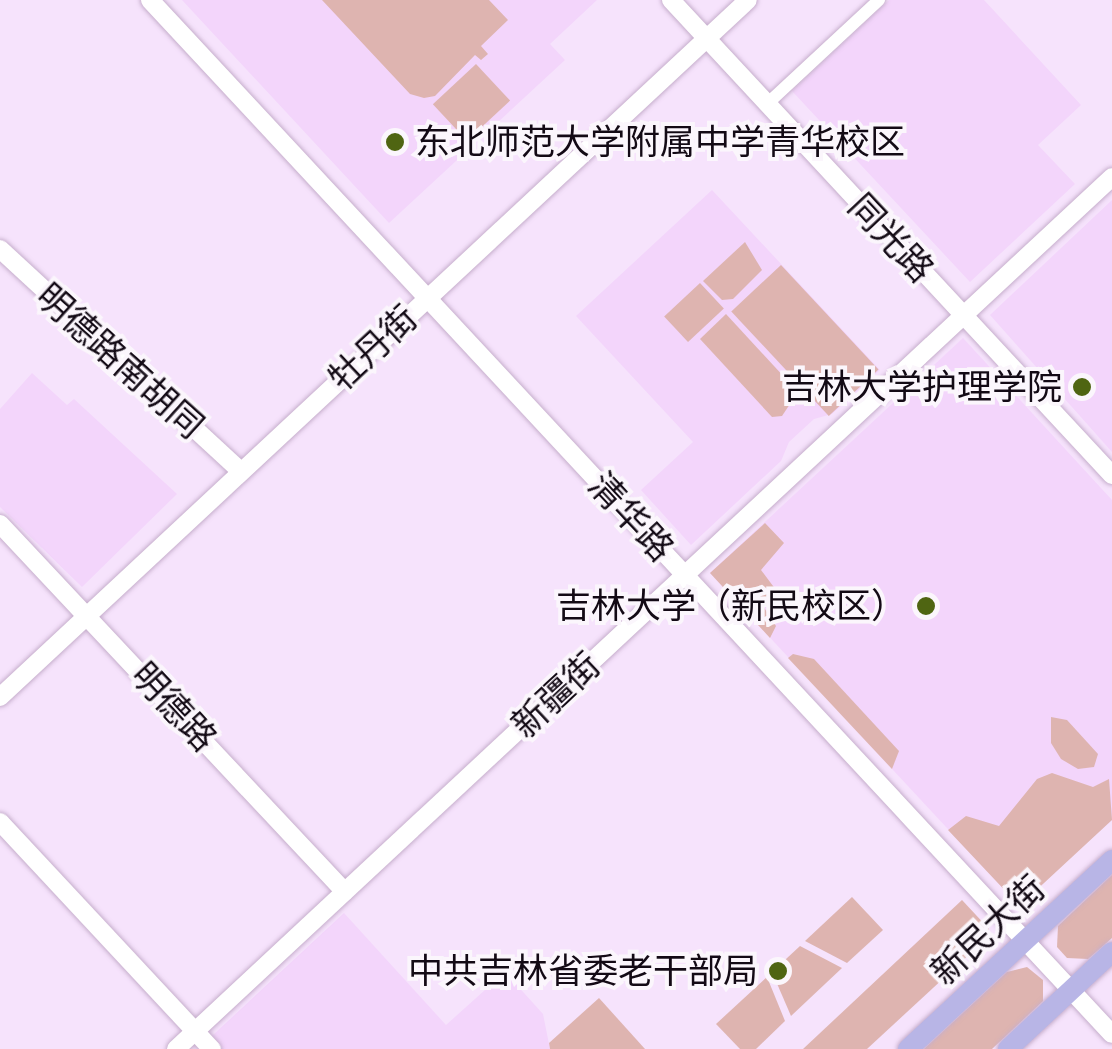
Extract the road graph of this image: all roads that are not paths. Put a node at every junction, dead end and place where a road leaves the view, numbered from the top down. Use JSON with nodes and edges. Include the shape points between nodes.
{"nodes":[{"id":1,"x":150,"y":0,"type":"edge"},
{"id":2,"x":671,"y":0,"type":"edge"},
{"id":3,"x":748,"y":0,"type":"edge"},
{"id":4,"x":879,"y":0,"type":"edge"},
{"id":5,"x":706,"y":38,"type":"junction"},
{"id":6,"x":767,"y":104,"type":"junction"},
{"id":7,"x":1112,"y":178,"type":"edge"},
{"id":8,"x":0,"y":249,"type":"edge"},
{"id":9,"x":426,"y":298,"type":"junction"},
{"id":10,"x":964,"y":316,"type":"junction"},
{"id":11,"x":241,"y":471,"type":"junction"},
{"id":12,"x":1112,"y":475,"type":"edge"},
{"id":13,"x":0,"y":524,"type":"edge"},
{"id":14,"x":686,"y":575,"type":"junction"},
{"id":15,"x":88,"y":614,"type":"junction"},
{"id":16,"x":0,"y":697,"type":"edge"},
{"id":17,"x":0,"y":823,"type":"edge"},
{"id":18,"x":1112,"y":860,"type":"edge"},
{"id":19,"x":345,"y":892,"type":"junction"},
{"id":20,"x":1025,"y":940,"type":"junction"},
{"id":21,"x":1112,"y":952,"type":"edge"},
{"id":22,"x":1072,"y":990,"type":"junction"},
{"id":23,"x":194,"y":1032,"type":"junction"},
{"id":24,"x":1112,"y":1034,"type":"edge"},
{"id":25,"x":176,"y":1049,"type":"edge"},
{"id":26,"x":212,"y":1049,"type":"edge"},
{"id":27,"x":908,"y":1049,"type":"edge"},
{"id":28,"x":1008,"y":1049,"type":"edge"}],
"edges":[{"from":1,"to":9,"type":"street","name":"清华路"},
{"from":2,"to":5,"type":"street","name":"同光路"},
{"from":3,"to":5,"type":"street","name":"牡丹街"},
{"from":4,"to":6,"type":"street"},
{"from":5,"to":6,"type":"street","name":"同光路"},
{"from":5,"to":9,"type":"street","name":"牡丹街"},
{"from":6,"to":10,"type":"street","name":"同光路"},
{"from":7,"to":10,"type":"street","name":"新疆街"},
{"from":8,"to":11,"type":"street","name":"明德路南胡同"},
{"from":9,"to":11,"type":"street","name":"牡丹街"},
{"from":9,"to":14,"type":"street","name":"清华路"},
{"from":10,"to":12,"type":"street","name":"同光路"},
{"from":10,"to":14,"type":"street","name":"新疆街"},
{"from":11,"to":15,"type":"street","name":"牡丹街"},
{"from":13,"to":15,"type":"street","name":"明德路"},
{"from":14,"to":19,"type":"street","name":"新疆街"},
{"from":14,"to":20,"type":"street","name":"清华路"},
{"from":15,"to":16,"type":"street","name":"牡丹街"},
{"from":15,"to":19,"type":"street","name":"明德路"},
{"from":17,"to":23,"type":"street"},
{"from":18,"to":20,"type":"main road","name":"新民大街"},
{"from":19,"to":23,"type":"street","name":"新疆街"},
{"from":20,"to":22,"type":"street","name":"清华路"},
{"from":20,"to":27,"type":"main road","name":"新民大街"},
{"from":21,"to":22,"type":"main road"},
{"from":22,"to":24,"type":"street","name":"清华路"},
{"from":22,"to":28,"type":"main road"},
{"from":23,"to":25,"type":"street","name":"新疆街"},
{"from":23,"to":26,"type":"street"}]}
